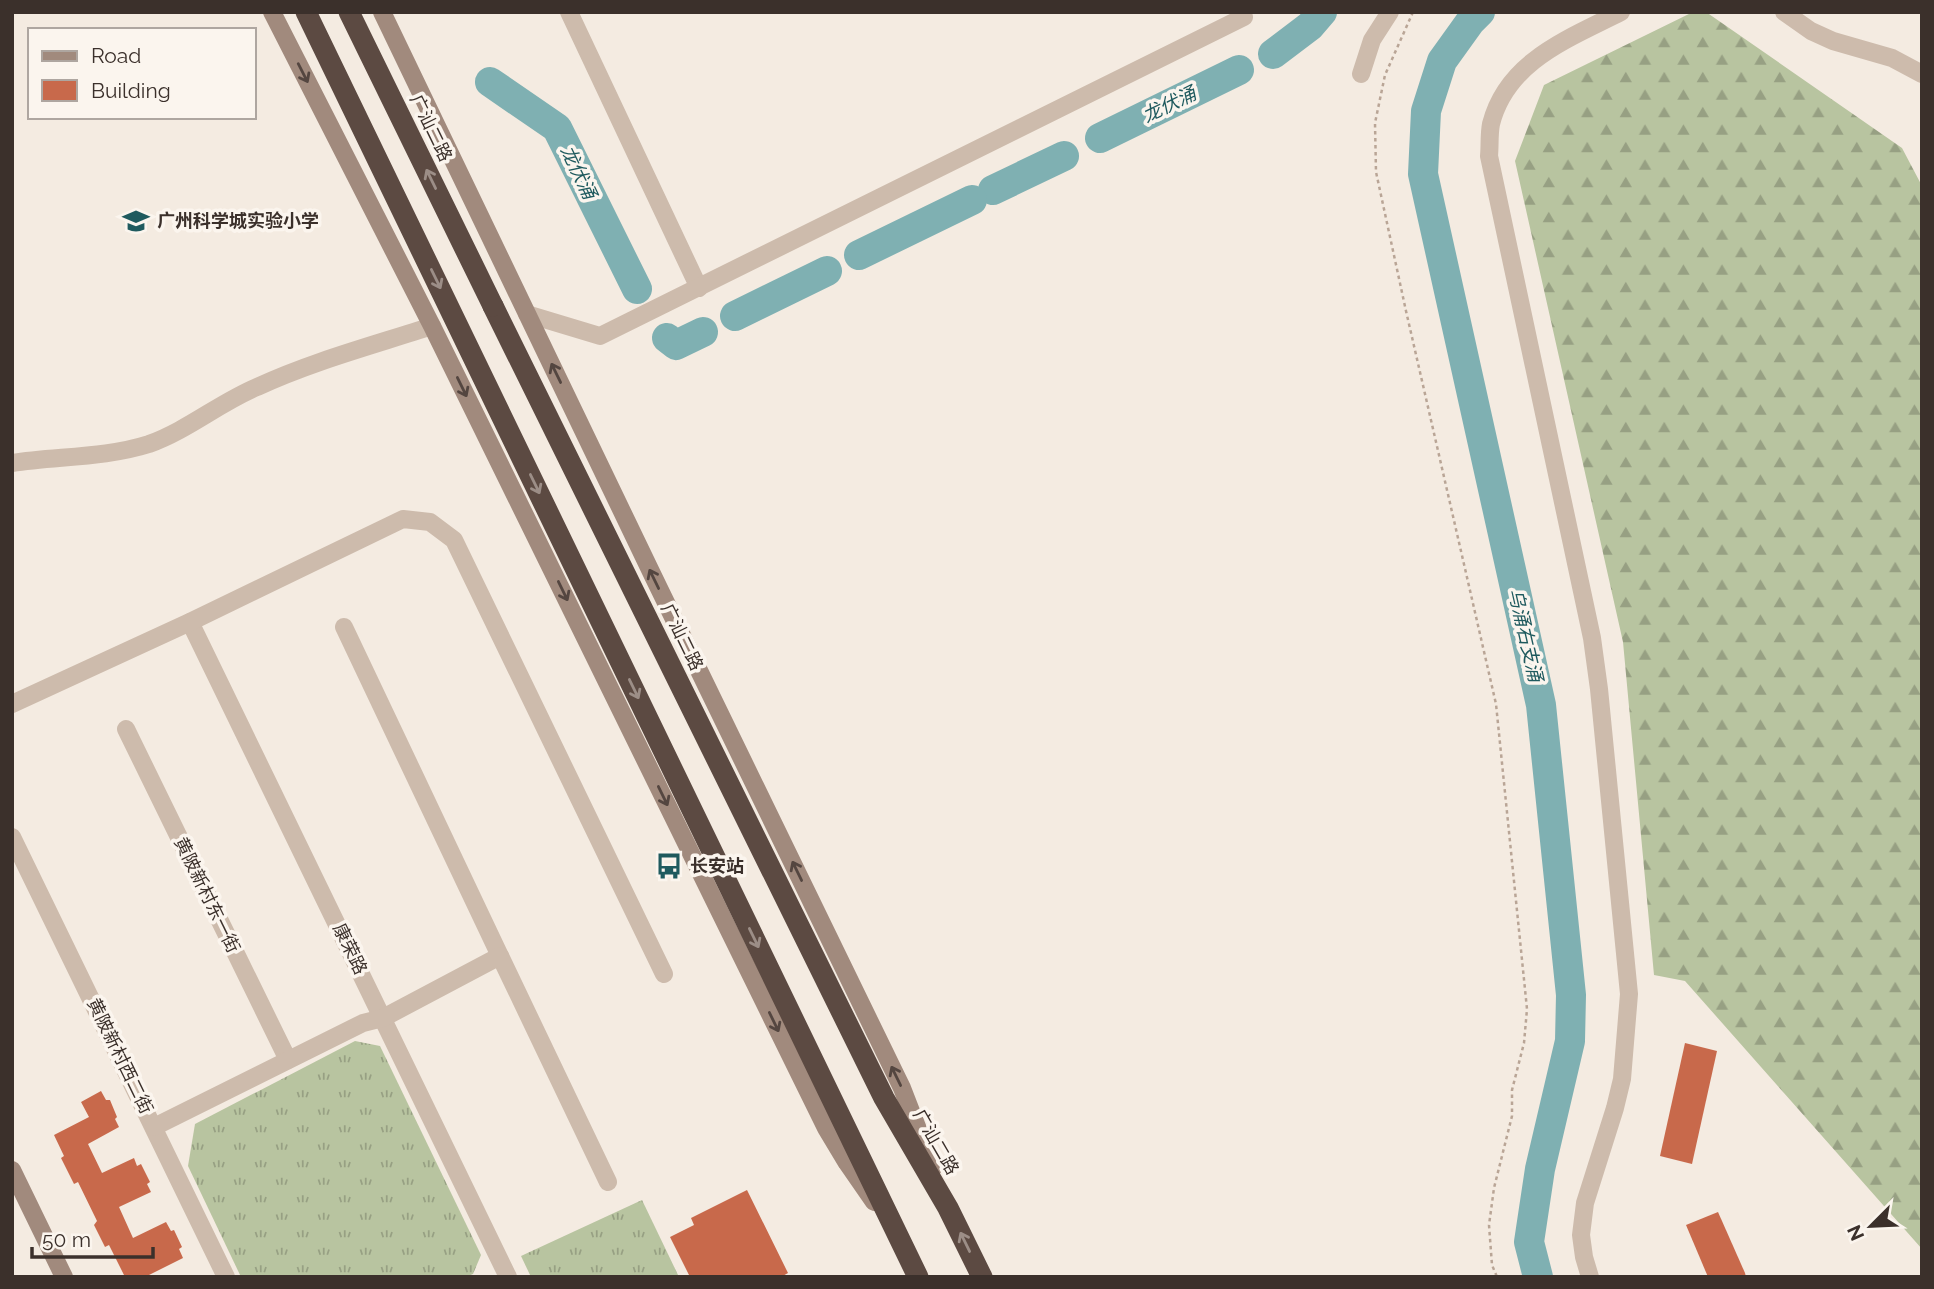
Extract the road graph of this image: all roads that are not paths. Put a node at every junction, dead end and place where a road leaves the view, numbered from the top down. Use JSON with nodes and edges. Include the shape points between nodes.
{"nodes":[{"id":1,"x":272,"y":12,"type":"edge"},
{"id":2,"x":306,"y":12,"type":"edge"},
{"id":3,"x":349,"y":12,"type":"edge"},
{"id":4,"x":383,"y":12,"type":"edge"},
{"id":5,"x":569,"y":12,"type":"edge"},
{"id":6,"x":1390,"y":12,"type":"edge"},
{"id":7,"x":1621,"y":12,"type":"edge"},
{"id":8,"x":1784,"y":12,"type":"edge"},
{"id":9,"x":1243,"y":15,"type":"edge"},
{"id":10,"x":1361,"y":74,"type":"dead end"},
{"id":11,"x":1922,"y":74,"type":"edge"},
{"id":12,"x":699,"y":288,"type":"junction"},
{"id":13,"x":527,"y":314,"type":"junction"},
{"id":14,"x":432,"y":326,"type":"junction"},
{"id":15,"x":12,"y":463,"type":"edge"},
{"id":16,"x":190,"y":622,"type":"junction"},
{"id":17,"x":344,"y":627,"type":"dead end"},
{"id":18,"x":12,"y":704,"type":"edge"},
{"id":19,"x":126,"y":729,"type":"dead end"},
{"id":20,"x":12,"y":837,"type":"edge"},
{"id":21,"x":500,"y":956,"type":"junction"},
{"id":22,"x":664,"y":974,"type":"dead end"},
{"id":23,"x":383,"y":1018,"type":"junction"},
{"id":24,"x":288,"y":1060,"type":"junction"},
{"id":25,"x":155,"y":1127,"type":"junction"},
{"id":26,"x":12,"y":1170,"type":"edge"},
{"id":27,"x":608,"y":1182,"type":"dead end"},
{"id":28,"x":948,"y":1208,"type":"junction"},
{"id":29,"x":64,"y":1277,"type":"edge"},
{"id":30,"x":226,"y":1277,"type":"edge"},
{"id":31,"x":508,"y":1277,"type":"edge"},
{"id":32,"x":918,"y":1277,"type":"edge"},
{"id":33,"x":982,"y":1277,"type":"edge"},
{"id":34,"x":1590,"y":1277,"type":"edge"}],
"edges":[{"from":1,"to":14,"type":"street","one_way":true},
{"from":2,"to":32,"type":"highway","one_way":true},
{"from":28,"to":3,"type":"highway","name":"广汕二路","one_way":true,"bridge":true,"via":[[884,1098]]},
{"from":4,"to":13,"type":"street"},
{"from":5,"to":12,"type":"street"},
{"from":6,"to":10,"type":"street","via":[[1372,40]]},
{"from":7,"to":34,"type":"street","via":[[1521,70],[1503,94],[1491,125],[1489,156],[1592,638],[1627,981],[1622,1079],[1585,1203],[1581,1235]]},
{"from":8,"to":11,"type":"street","via":[[1833,41],[1892,58]]},
{"from":9,"to":12,"type":"street"},
{"from":12,"to":13,"type":"street","via":[[600,336]]},
{"from":28,"to":13,"type":"street","one_way":true,"via":[[902,1088]]},
{"from":14,"to":15,"type":"street","via":[[267,382],[180,431],[147,444]]},
{"from":14,"to":32,"type":"street","one_way":true,"via":[[826,1128]]},
{"from":16,"to":18,"type":"street"},
{"from":16,"to":22,"type":"street","via":[[403,519],[430,522],[454,540]]},
{"from":16,"to":23,"type":"street","name":"康荣路"},
{"from":17,"to":21,"type":"street"},
{"from":19,"to":24,"type":"street","name":"黄陂新村东一街"},
{"from":20,"to":25,"type":"street","name":"黄陂新村西二街"},
{"from":21,"to":23,"type":"street"},
{"from":21,"to":27,"type":"street"},
{"from":23,"to":24,"type":"street","via":[[363,1023]]},
{"from":23,"to":31,"type":"street","name":"康荣路"},
{"from":24,"to":25,"type":"street"},
{"from":25,"to":30,"type":"street","name":"黄陂新村西二街"},
{"from":26,"to":29,"type":"street"},
{"from":33,"to":28,"type":"highway","name":"广汕二路","one_way":true}]}
